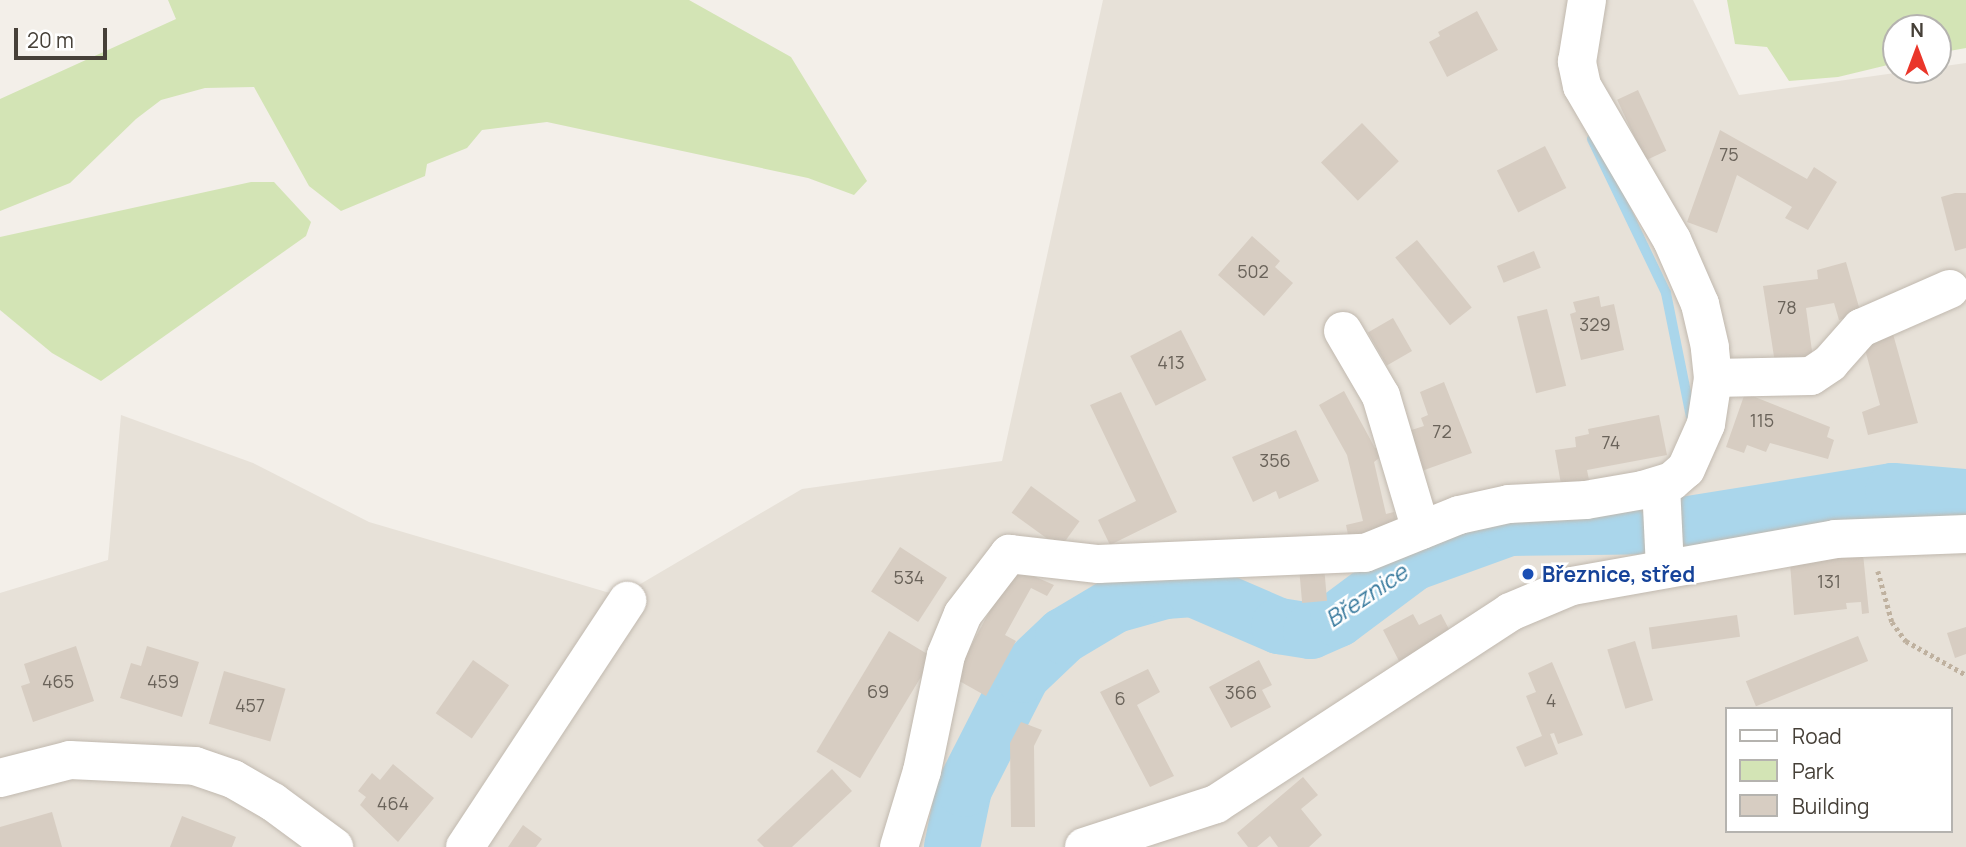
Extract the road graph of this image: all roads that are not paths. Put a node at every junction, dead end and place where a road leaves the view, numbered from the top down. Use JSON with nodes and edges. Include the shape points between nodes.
{"nodes":[{"id":1,"x":1587,"y":0,"type":"edge"},
{"id":2,"x":1950,"y":289,"type":"dead end"},
{"id":3,"x":1343,"y":331,"type":"dead end"},
{"id":4,"x":1713,"y":378,"type":"junction"},
{"id":5,"x":1663,"y":527,"type":"junction"},
{"id":6,"x":1421,"y":530,"type":"junction"},
{"id":7,"x":1966,"y":534,"type":"edge"},
{"id":8,"x":627,"y":601,"type":"dead end"},
{"id":9,"x":0,"y":778,"type":"edge"},
{"id":10,"x":334,"y":847,"type":"edge"},
{"id":11,"x":465,"y":847,"type":"edge"},
{"id":12,"x":900,"y":847,"type":"edge"},
{"id":13,"x":1084,"y":847,"type":"edge"}],
"edges":[{"from":1,"to":4,"type":"street","via":[[1577,62],[1581,86],[1687,273],[1710,346]]},
{"from":2,"to":4,"type":"street","via":[[1861,328],[1830,363],[1811,376]]},
{"from":3,"to":6,"type":"street","via":[[1381,396]]},
{"from":4,"to":5,"type":"street","via":[[1706,424],[1694,457],[1679,475]]},
{"from":5,"to":6,"type":"street","via":[[1586,500],[1488,508]]},
{"from":5,"to":7,"type":"street"},
{"from":5,"to":13,"type":"street","via":[[1572,586],[1510,612],[1216,804]]},
{"from":6,"to":12,"type":"street","via":[[1382,549],[1344,555],[1098,564],[1009,554],[963,614],[946,654],[922,771]]},
{"from":8,"to":11,"type":"street","via":[[526,761]]},
{"from":9,"to":10,"type":"street","via":[[70,760],[195,766],[233,779],[273,802]]}]}
